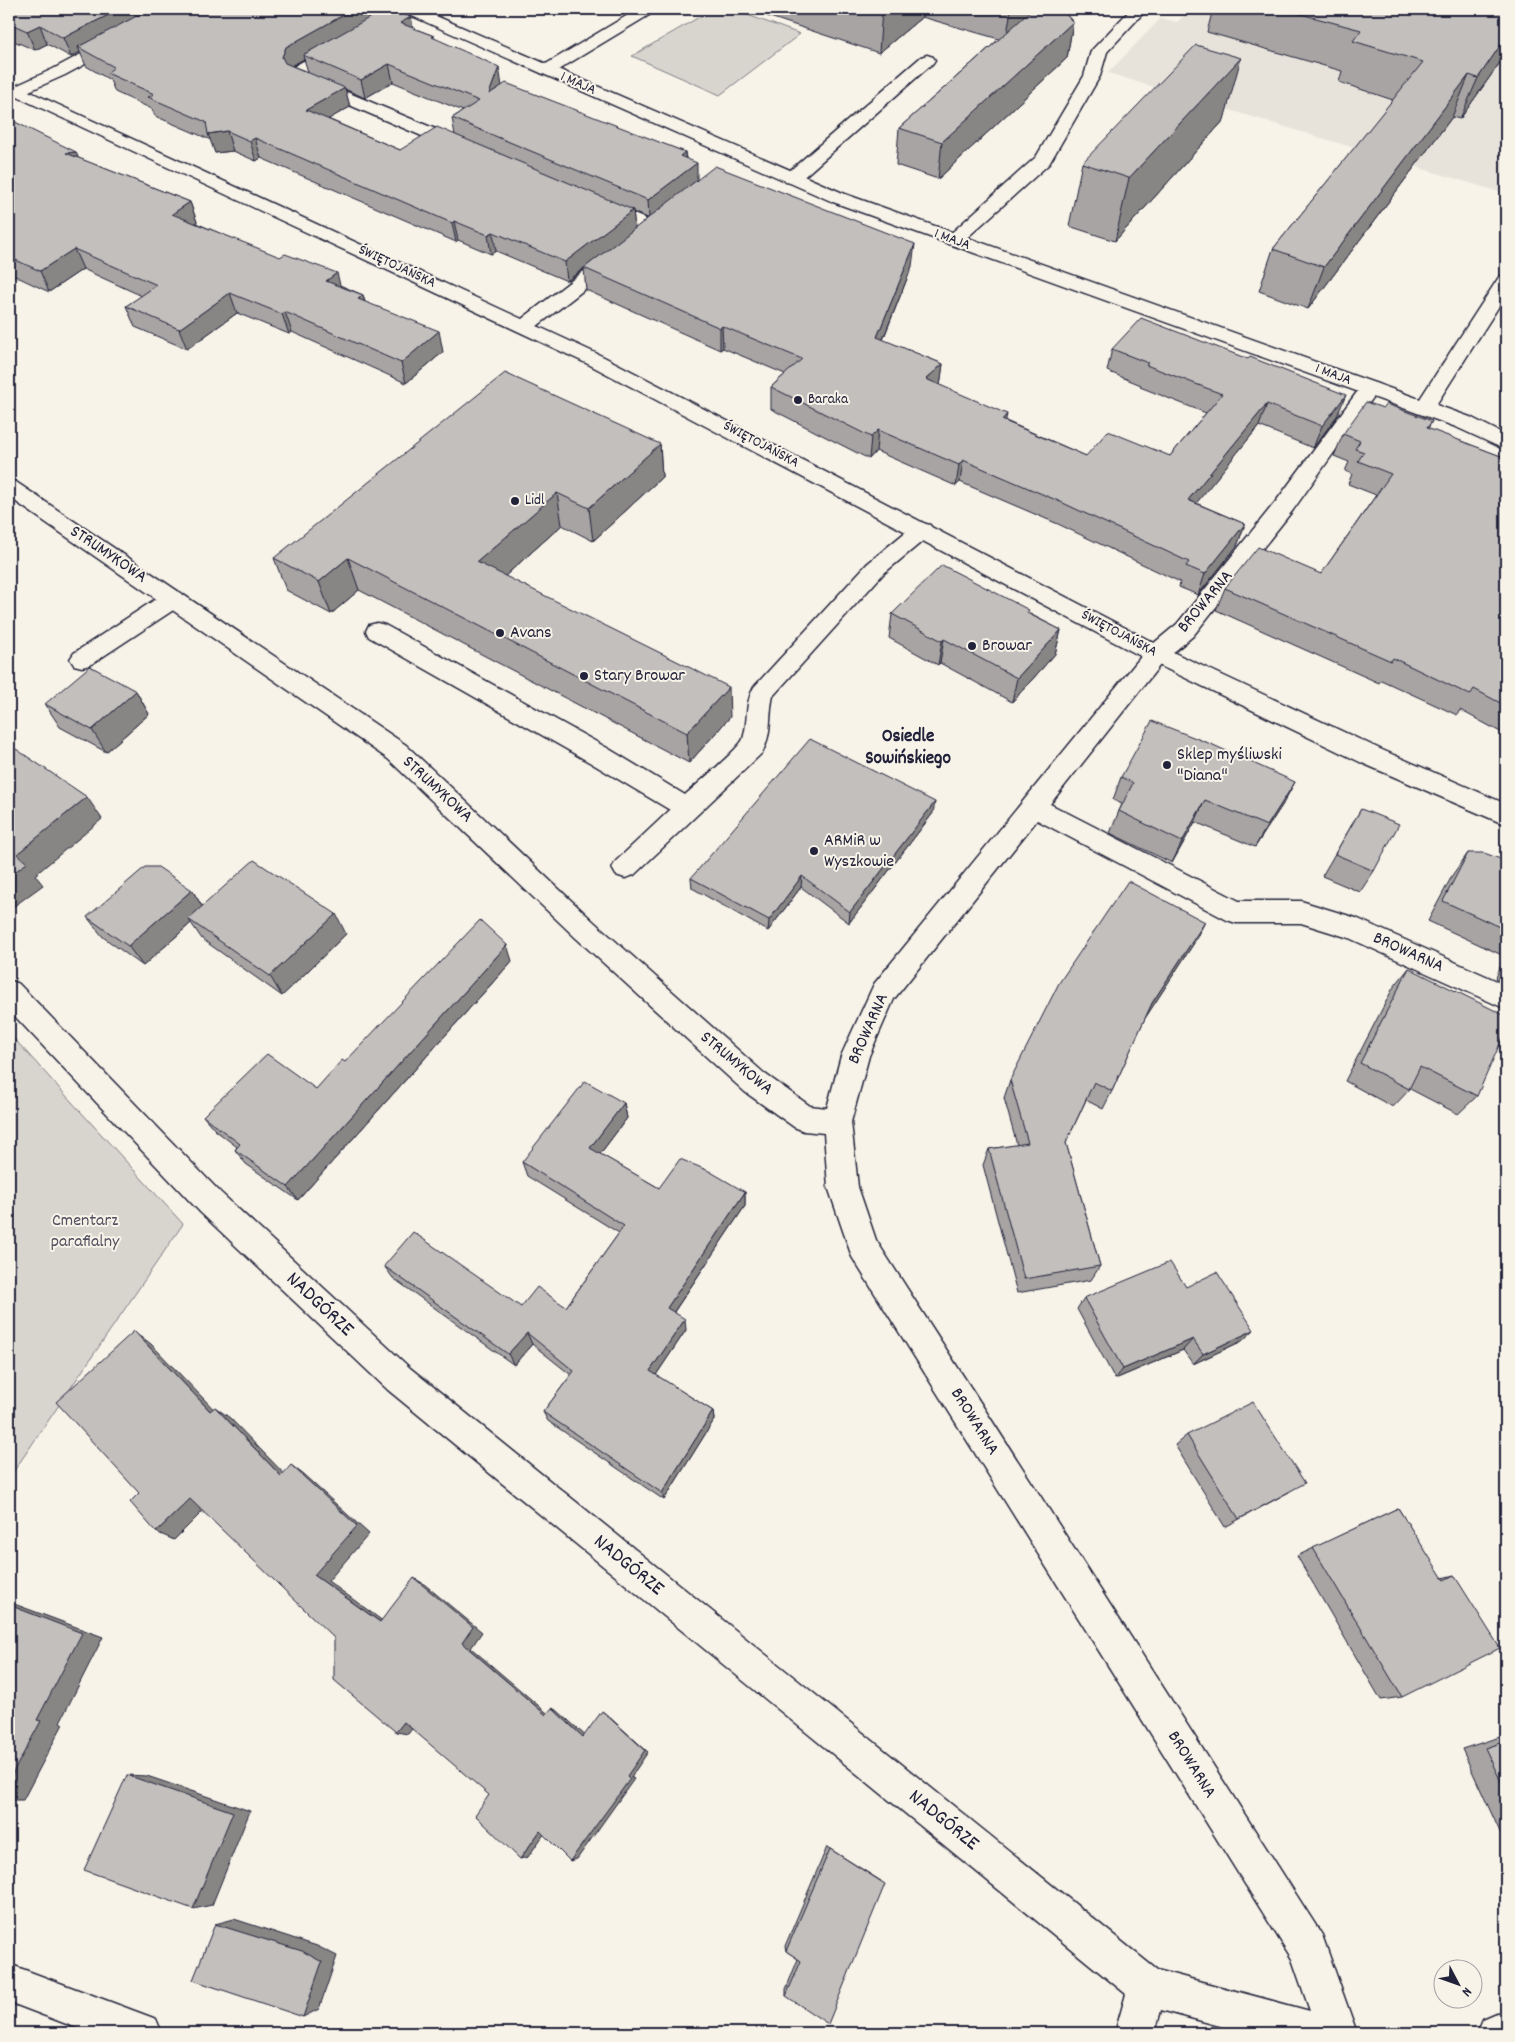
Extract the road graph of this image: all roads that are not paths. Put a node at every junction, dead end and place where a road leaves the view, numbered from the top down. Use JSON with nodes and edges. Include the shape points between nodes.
{"nodes":[{"id":1,"x":177,"y":9,"type":"edge"},
{"id":2,"x":407,"y":9,"type":"edge"},
{"id":3,"x":649,"y":9,"type":"edge"},
{"id":4,"x":1139,"y":9,"type":"edge"},
{"id":5,"x":927,"y":60,"type":"dead end"},
{"id":6,"x":547,"y":70,"type":"junction"},
{"id":7,"x":11,"y":90,"type":"edge"},
{"id":8,"x":479,"y":154,"type":"edge"},
{"id":9,"x":742,"y":157,"type":"junction"},
{"id":10,"x":727,"y":169,"type":"edge"},
{"id":11,"x":792,"y":178,"type":"junction"},
{"id":12,"x":588,"y":200,"type":"edge"},
{"id":13,"x":667,"y":216,"type":"edge"},
{"id":14,"x":652,"y":228,"type":"junction"},
{"id":15,"x":954,"y":240,"type":"junction"},
{"id":16,"x":1506,"y":280,"type":"edge"},
{"id":17,"x":525,"y":326,"type":"junction"},
{"id":18,"x":1370,"y":388,"type":"junction"},
{"id":19,"x":1424,"y":408,"type":"junction"},
{"id":20,"x":1506,"y":443,"type":"edge"},
{"id":21,"x":9,"y":487,"type":"edge"},
{"id":22,"x":922,"y":530,"type":"junction"},
{"id":23,"x":173,"y":599,"type":"junction"},
{"id":24,"x":377,"y":631,"type":"dead end"},
{"id":25,"x":1156,"y":654,"type":"junction"},
{"id":26,"x":82,"y":659,"type":"dead end"},
{"id":27,"x":1033,"y":807,"type":"junction"},
{"id":28,"x":688,"y":809,"type":"junction"},
{"id":29,"x":1506,"y":816,"type":"edge"},
{"id":30,"x":625,"y":868,"type":"dead end"},
{"id":31,"x":9,"y":992,"type":"edge"},
{"id":32,"x":1506,"y":997,"type":"edge"},
{"id":33,"x":837,"y":1122,"type":"junction"},
{"id":34,"x":9,"y":1983,"type":"edge"},
{"id":35,"x":1147,"y":1987,"type":"junction"},
{"id":36,"x":1506,"y":2032,"type":"edge"},
{"id":37,"x":142,"y":2033,"type":"edge"},
{"id":38,"x":1135,"y":2033,"type":"edge"},
{"id":39,"x":1318,"y":2033,"type":"edge"},
{"id":40,"x":1336,"y":2033,"type":"edge"},
{"id":41,"x":1497,"y":2033,"type":"edge"}],
"edges":[{"from":1,"to":7,"type":"street","via":[[59,72]]},
{"from":2,"to":6,"type":"street","name":"1 MAJA"},
{"from":2,"to":8,"type":"street","via":[[299,70],[297,77]]},
{"from":3,"to":6,"type":"street"},
{"from":4,"to":15,"type":"street","via":[[1099,51],[1092,76],[1043,160]]},
{"from":5,"to":11,"type":"street"},
{"from":6,"to":9,"type":"street","name":"1 MAJA"},
{"from":7,"to":17,"type":"street","name":"ŚWIĘTOJAŃSKA"},
{"from":9,"to":10,"type":"street"},
{"from":9,"to":11,"type":"street","name":"1 MAJA"},
{"from":11,"to":15,"type":"street","name":"1 MAJA"},
{"from":12,"to":14,"type":"street"},
{"from":13,"to":14,"type":"street"},
{"from":14,"to":17,"type":"street"},
{"from":15,"to":18,"type":"street","name":"1 MAJA"},
{"from":16,"to":19,"type":"street"},
{"from":17,"to":22,"type":"street","name":"ŚWIĘTOJAŃSKA","via":[[661,393]]},
{"from":18,"to":19,"type":"street","name":"1 MAJA"},
{"from":18,"to":25,"type":"street","name":"BROWARNA","via":[[1285,505],[1185,630]]},
{"from":19,"to":20,"type":"street","name":"1 MAJA"},
{"from":21,"to":23,"type":"street","name":"STRUMYKOWA"},
{"from":22,"to":25,"type":"street","name":"ŚWIĘTOJAŃSKA"},
{"from":22,"to":28,"type":"street","via":[[875,569],[762,693],[758,709],[760,725],[753,746]]},
{"from":23,"to":26,"type":"street"},
{"from":23,"to":33,"type":"street","name":"STRUMYKOWA","via":[[397,752],[585,930],[755,1083],[804,1118]]},
{"from":24,"to":28,"type":"street"},
{"from":25,"to":27,"type":"street","name":"BROWARNA"},
{"from":25,"to":29,"type":"street","name":"ŚWIĘTOJAŃSKA"},
{"from":27,"to":32,"type":"street","name":"BROWARNA","via":[[1236,912],[1301,912],[1356,929]]},
{"from":27,"to":33,"type":"street","name":"BROWARNA","via":[[884,992],[854,1056]]},
{"from":28,"to":30,"type":"street"},
{"from":31,"to":35,"type":"street","name":"NADGÓRZE","via":[[210,1202],[398,1380]]},
{"from":33,"to":40,"type":"street","name":"BROWARNA","via":[[843,1187],[863,1246],[1308,1949]]},
{"from":34,"to":37,"type":"street"},
{"from":35,"to":38,"type":"street"},
{"from":35,"to":39,"type":"street","name":"NADGÓRZE"},
{"from":36,"to":41,"type":"street"}]}
